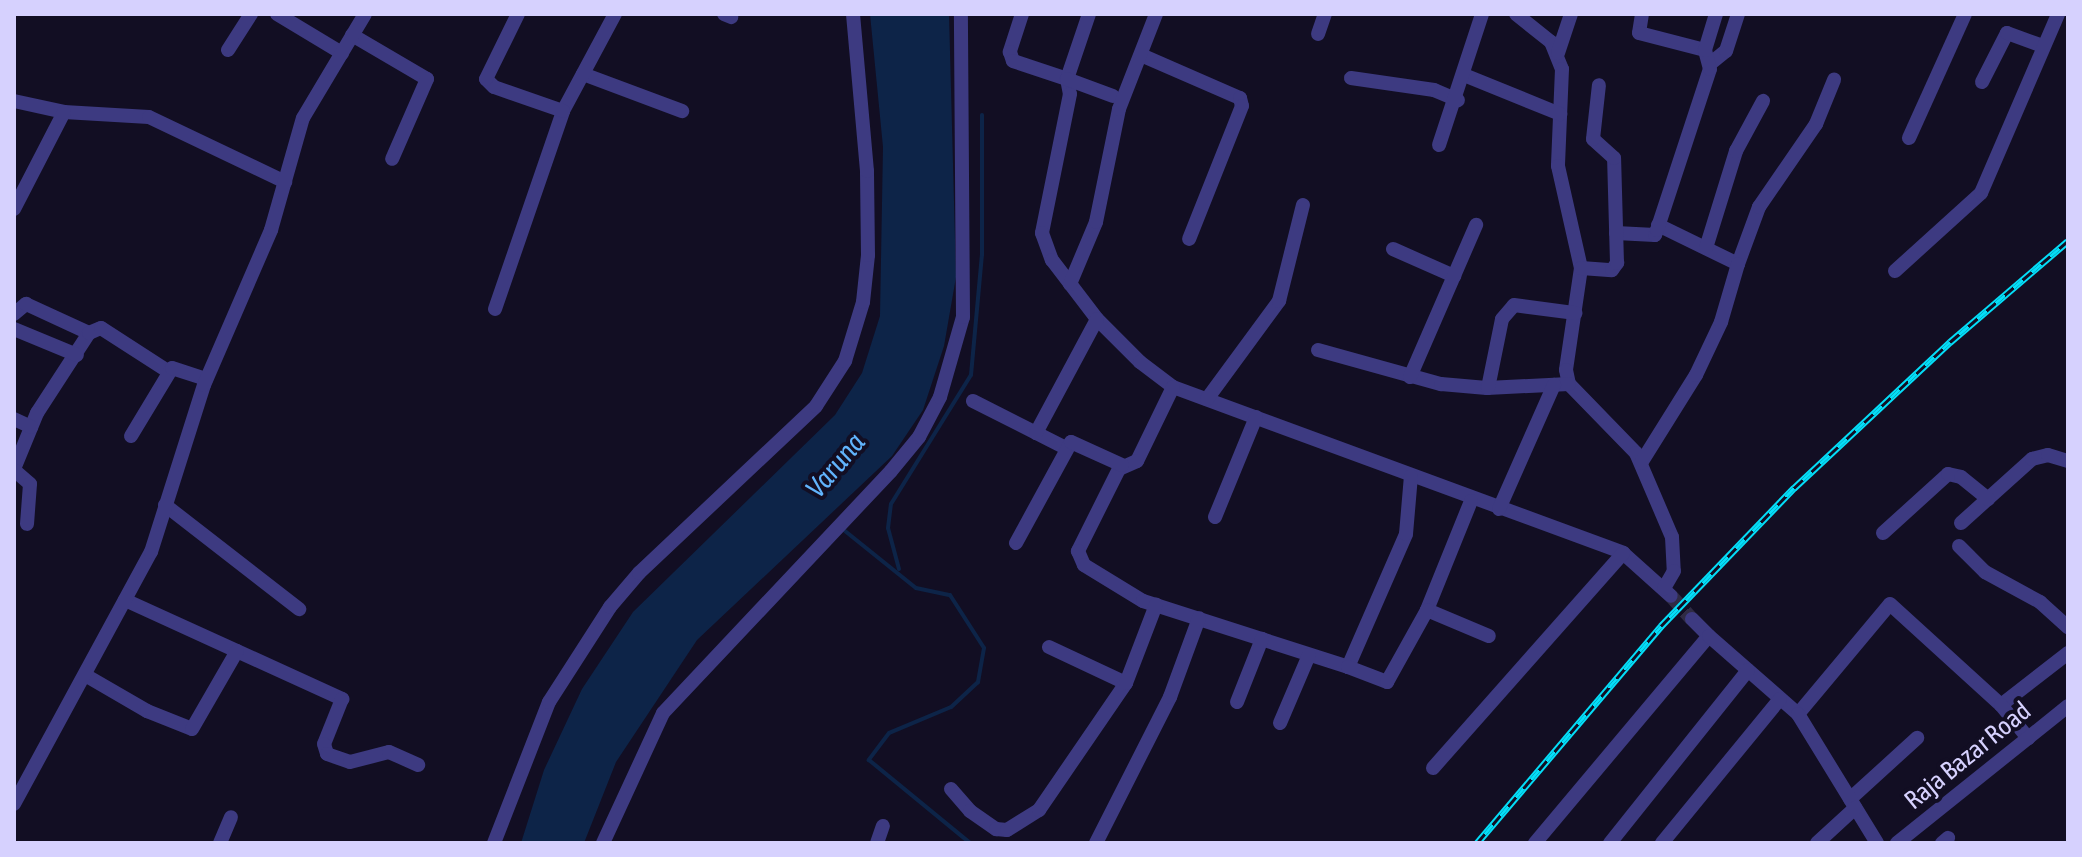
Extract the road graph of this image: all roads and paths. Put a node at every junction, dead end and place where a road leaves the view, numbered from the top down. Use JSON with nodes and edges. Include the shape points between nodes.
{"nodes":[{"id":1,"x":251,"y":14,"type":"edge"},
{"id":2,"x":277,"y":14,"type":"edge"},
{"id":3,"x":365,"y":14,"type":"edge"},
{"id":4,"x":518,"y":14,"type":"edge"},
{"id":5,"x":615,"y":14,"type":"edge"},
{"id":6,"x":853,"y":14,"type":"edge"},
{"id":7,"x":961,"y":14,"type":"edge"},
{"id":8,"x":1022,"y":14,"type":"edge"},
{"id":9,"x":1089,"y":14,"type":"edge"},
{"id":10,"x":1156,"y":14,"type":"edge"},
{"id":11,"x":1325,"y":14,"type":"edge"},
{"id":12,"x":1482,"y":14,"type":"edge"},
{"id":13,"x":1516,"y":14,"type":"edge"},
{"id":14,"x":1571,"y":14,"type":"edge"},
{"id":15,"x":1642,"y":14,"type":"edge"},
{"id":16,"x":1716,"y":14,"type":"edge"},
{"id":17,"x":1738,"y":14,"type":"edge"},
{"id":18,"x":1965,"y":14,"type":"edge"},
{"id":19,"x":2058,"y":14,"type":"edge"},
{"id":20,"x":1318,"y":34,"type":"dead end"},
{"id":21,"x":352,"y":35,"type":"junction"},
{"id":22,"x":2042,"y":46,"type":"junction"},
{"id":23,"x":228,"y":50,"type":"dead end"},
{"id":24,"x":342,"y":53,"type":"junction"},
{"id":25,"x":1558,"y":53,"type":"junction"},
{"id":26,"x":1141,"y":55,"type":"junction"},
{"id":27,"x":1708,"y":57,"type":"junction"},
{"id":28,"x":583,"y":74,"type":"junction"},
{"id":29,"x":1464,"y":75,"type":"junction"},
{"id":30,"x":1351,"y":78,"type":"dead end"},
{"id":31,"x":1067,"y":79,"type":"junction"},
{"id":32,"x":1834,"y":80,"type":"dead end"},
{"id":33,"x":1982,"y":82,"type":"dead end"},
{"id":34,"x":1599,"y":85,"type":"dead end"},
{"id":35,"x":1113,"y":96,"type":"dead end"},
{"id":36,"x":1458,"y":100,"type":"junction"},
{"id":37,"x":14,"y":101,"type":"edge"},
{"id":38,"x":1763,"y":101,"type":"dead end"},
{"id":39,"x":563,"y":111,"type":"junction"},
{"id":40,"x":682,"y":111,"type":"dead end"},
{"id":41,"x":64,"y":112,"type":"junction"},
{"id":42,"x":1560,"y":114,"type":"junction"},
{"id":43,"x":1909,"y":138,"type":"dead end"},
{"id":44,"x":1439,"y":145,"type":"dead end"},
{"id":45,"x":392,"y":159,"type":"dead end"},
{"id":46,"x":285,"y":182,"type":"junction"},
{"id":47,"x":1303,"y":205,"type":"dead end"},
{"id":48,"x":14,"y":209,"type":"edge"},
{"id":49,"x":1476,"y":225,"type":"dead end"},
{"id":50,"x":1658,"y":225,"type":"junction"},
{"id":51,"x":1616,"y":233,"type":"junction"},
{"id":52,"x":1189,"y":239,"type":"dead end"},
{"id":53,"x":1706,"y":248,"type":"junction"},
{"id":54,"x":1393,"y":249,"type":"dead end"},
{"id":55,"x":1738,"y":264,"type":"junction"},
{"id":56,"x":1581,"y":268,"type":"junction"},
{"id":57,"x":1895,"y":271,"type":"dead end"},
{"id":58,"x":1454,"y":276,"type":"junction"},
{"id":59,"x":1070,"y":284,"type":"junction"},
{"id":60,"x":495,"y":309,"type":"dead end"},
{"id":61,"x":1575,"y":313,"type":"junction"},
{"id":62,"x":14,"y":314,"type":"edge"},
{"id":63,"x":1097,"y":319,"type":"junction"},
{"id":64,"x":14,"y":329,"type":"edge"},
{"id":65,"x":89,"y":333,"type":"junction"},
{"id":66,"x":1318,"y":350,"type":"dead end"},
{"id":67,"x":77,"y":355,"type":"junction"},
{"id":68,"x":169,"y":372,"type":"junction"},
{"id":69,"x":1410,"y":377,"type":"junction"},
{"id":70,"x":206,"y":379,"type":"junction"},
{"id":71,"x":1562,"y":385,"type":"junction"},
{"id":72,"x":1173,"y":387,"type":"junction"},
{"id":73,"x":1488,"y":388,"type":"junction"},
{"id":74,"x":1207,"y":399,"type":"junction"},
{"id":75,"x":973,"y":401,"type":"dead end"},
{"id":76,"x":1256,"y":417,"type":"junction"},
{"id":77,"x":14,"y":419,"type":"edge"},
{"id":78,"x":31,"y":427,"type":"junction"},
{"id":79,"x":1036,"y":433,"type":"junction"},
{"id":80,"x":131,"y":436,"type":"dead end"},
{"id":81,"x":1066,"y":448,"type":"junction"},
{"id":82,"x":2068,"y":461,"type":"edge"},
{"id":83,"x":1641,"y":463,"type":"junction"},
{"id":84,"x":1122,"y":465,"type":"junction"},
{"id":85,"x":14,"y":470,"type":"edge"},
{"id":86,"x":1411,"y":476,"type":"junction"},
{"id":87,"x":1988,"y":499,"type":"junction"},
{"id":88,"x":1471,"y":501,"type":"junction"},
{"id":89,"x":165,"y":505,"type":"junction"},
{"id":90,"x":1499,"y":509,"type":"junction"},
{"id":91,"x":1215,"y":517,"type":"dead end"},
{"id":92,"x":1961,"y":523,"type":"dead end"},
{"id":93,"x":27,"y":524,"type":"dead end"},
{"id":94,"x":1883,"y":533,"type":"dead end"},
{"id":95,"x":1016,"y":543,"type":"dead end"},
{"id":96,"x":1959,"y":546,"type":"dead end"},
{"id":97,"x":1623,"y":553,"type":"junction"},
{"id":98,"x":125,"y":600,"type":"junction"},
{"id":99,"x":1156,"y":605,"type":"junction"},
{"id":100,"x":299,"y":609,"type":"dead end"},
{"id":101,"x":1427,"y":610,"type":"junction"},
{"id":102,"x":1199,"y":618,"type":"junction"},
{"id":103,"x":1692,"y":619,"type":"tunnel mouth"},
{"id":104,"x":2068,"y":627,"type":"edge"},
{"id":105,"x":1489,"y":636,"type":"dead end"},
{"id":106,"x":1709,"y":636,"type":"junction"},
{"id":107,"x":1262,"y":639,"type":"junction"},
{"id":108,"x":1049,"y":647,"type":"dead end"},
{"id":109,"x":237,"y":651,"type":"junction"},
{"id":110,"x":2068,"y":653,"type":"edge"},
{"id":111,"x":1309,"y":655,"type":"junction"},
{"id":112,"x":1348,"y":667,"type":"junction"},
{"id":113,"x":1748,"y":670,"type":"junction"},
{"id":114,"x":85,"y":675,"type":"junction"},
{"id":115,"x":1126,"y":683,"type":"junction"},
{"id":116,"x":1780,"y":699,"type":"junction"},
{"id":117,"x":1237,"y":702,"type":"dead end"},
{"id":118,"x":2001,"y":705,"type":"junction"},
{"id":119,"x":2068,"y":706,"type":"edge"},
{"id":120,"x":1798,"y":714,"type":"junction"},
{"id":121,"x":1280,"y":723,"type":"dead end"},
{"id":122,"x":1917,"y":738,"type":"dead end"},
{"id":123,"x":2028,"y":738,"type":"junction"},
{"id":124,"x":418,"y":765,"type":"dead end"},
{"id":125,"x":1433,"y":768,"type":"dead end"},
{"id":126,"x":19,"y":779,"type":"edge"},
{"id":127,"x":951,"y":789,"type":"dead end"},
{"id":128,"x":1852,"y":803,"type":"junction"},
{"id":129,"x":14,"y":804,"type":"edge"},
{"id":130,"x":231,"y":817,"type":"dead end"},
{"id":131,"x":883,"y":826,"type":"dead end"},
{"id":132,"x":220,"y":843,"type":"edge"},
{"id":133,"x":494,"y":843,"type":"edge"},
{"id":134,"x":603,"y":843,"type":"edge"},
{"id":135,"x":877,"y":843,"type":"edge"},
{"id":136,"x":1096,"y":843,"type":"edge"},
{"id":137,"x":1535,"y":843,"type":"edge"},
{"id":138,"x":1610,"y":843,"type":"edge"},
{"id":139,"x":1662,"y":843,"type":"edge"},
{"id":140,"x":1817,"y":843,"type":"edge"},
{"id":141,"x":1877,"y":843,"type":"edge"},
{"id":142,"x":1897,"y":843,"type":"edge"}],
"edges":[{"from":1,"to":23,"type":"street"},
{"from":2,"to":24,"type":"street"},
{"from":3,"to":21,"type":"street"},
{"from":4,"to":39,"type":"street","via":[[486,79],[494,87]]},
{"from":5,"to":28,"type":"street"},
{"from":6,"to":133,"type":"street","via":[[867,171],[868,255],[863,302],[845,361],[816,406],[639,573],[610,607],[549,702]]},
{"from":7,"to":134,"type":"street","via":[[963,317],[940,397],[919,437],[891,471],[663,713],[635,763]]},
{"from":8,"to":31,"type":"street","via":[[1010,52],[1013,61]]},
{"from":9,"to":31,"type":"street"},
{"from":10,"to":26,"type":"street"},
{"from":11,"to":20,"type":"street"},
{"from":12,"to":29,"type":"street"},
{"from":13,"to":25,"type":"street"},
{"from":14,"to":25,"type":"street"},
{"from":15,"to":27,"type":"street","via":[[1639,33]]},
{"from":16,"to":27,"type":"street"},
{"from":17,"to":27,"type":"street","via":[[1726,51]]},
{"from":18,"to":43,"type":"street"},
{"from":19,"to":22,"type":"street"},
{"from":21,"to":24,"type":"street"},
{"from":21,"to":45,"type":"street","via":[[427,79]]},
{"from":22,"to":33,"type":"street","via":[[2007,33]]},
{"from":22,"to":57,"type":"street","via":[[1981,193]]},
{"from":24,"to":46,"type":"street","via":[[303,118]]},
{"from":25,"to":42,"type":"street"},
{"from":26,"to":52,"type":"street","via":[[1240,98],[1242,106]]},
{"from":26,"to":59,"type":"street","via":[[1119,109],[1096,222]]},
{"from":27,"to":50,"type":"street"},
{"from":28,"to":39,"type":"street"},
{"from":28,"to":40,"type":"street"},
{"from":29,"to":36,"type":"street"},
{"from":29,"to":42,"type":"street"},
{"from":30,"to":36,"type":"street","via":[[1434,90]]},
{"from":31,"to":35,"type":"street"},
{"from":31,"to":59,"type":"street","via":[[1070,94],[1042,233],[1052,260]]},
{"from":32,"to":55,"type":"street","via":[[1816,124],[1759,207]]},
{"from":34,"to":51,"type":"street","via":[[1593,139],[1614,158]]},
{"from":36,"to":44,"type":"street"},
{"from":37,"to":41,"type":"street"},
{"from":38,"to":53,"type":"street","via":[[1736,151]]},
{"from":39,"to":60,"type":"street"},
{"from":41,"to":46,"type":"street","via":[[149,117]]},
{"from":41,"to":48,"type":"street"},
{"from":42,"to":56,"type":"street","via":[[1558,166]]},
{"from":46,"to":70,"type":"street","via":[[271,230]]},
{"from":47,"to":74,"type":"street","via":[[1279,301]]},
{"from":49,"to":58,"type":"street"},
{"from":50,"to":51,"type":"street","via":[[1655,235]]},
{"from":50,"to":53,"type":"street"},
{"from":51,"to":56,"type":"street","via":[[1616,267]]},
{"from":53,"to":55,"type":"street"},
{"from":54,"to":58,"type":"street"},
{"from":55,"to":83,"type":"street","via":[[1721,322],[1696,375]]},
{"from":56,"to":61,"type":"street"},
{"from":58,"to":69,"type":"street"},
{"from":59,"to":63,"type":"street"},
{"from":61,"to":71,"type":"street"},
{"from":61,"to":73,"type":"street","via":[[1514,305],[1502,319]]},
{"from":62,"to":65,"type":"street","via":[[26,304]]},
{"from":63,"to":72,"type":"street"},
{"from":63,"to":79,"type":"street"},
{"from":64,"to":67,"type":"street"},
{"from":65,"to":67,"type":"street"},
{"from":65,"to":68,"type":"street","via":[[101,328]]},
{"from":66,"to":69,"type":"street"},
{"from":67,"to":78,"type":"street"},
{"from":68,"to":70,"type":"street","via":[[176,367]]},
{"from":68,"to":80,"type":"street"},
{"from":69,"to":73,"type":"street"},
{"from":70,"to":89,"type":"street"},
{"from":71,"to":73,"type":"street"},
{"from":71,"to":83,"type":"street","via":[[1620,432]]},
{"from":71,"to":90,"type":"street"},
{"from":72,"to":74,"type":"street"},
{"from":72,"to":84,"type":"street","via":[[1137,461]]},
{"from":74,"to":76,"type":"street"},
{"from":75,"to":79,"type":"street"},
{"from":76,"to":86,"type":"street"},
{"from":76,"to":91,"type":"street"},
{"from":77,"to":78,"type":"street"},
{"from":78,"to":85,"type":"street"},
{"from":79,"to":81,"type":"street"},
{"from":81,"to":84,"type":"street","via":[[1074,441],[1082,443]]},
{"from":81,"to":95,"type":"street"},
{"from":82,"to":87,"type":"street","via":[[2039,456]]},
{"from":83,"to":97,"type":"street","via":[[1672,537],[1674,571],[1668,592]]},
{"from":84,"to":99,"type":"street","via":[[1079,545],[1079,556],[1084,565]]},
{"from":85,"to":93,"type":"street","via":[[30,484]]},
{"from":86,"to":88,"type":"street"},
{"from":86,"to":112,"type":"street","via":[[1406,534]]},
{"from":87,"to":92,"type":"street"},
{"from":87,"to":94,"type":"street","via":[[1961,477],[1948,474]]},
{"from":88,"to":90,"type":"street"},
{"from":88,"to":101,"type":"street"},
{"from":89,"to":98,"type":"street","via":[[151,552]]},
{"from":89,"to":100,"type":"street"},
{"from":90,"to":97,"type":"street"},
{"from":96,"to":104,"type":"street","via":[[1985,572],[2040,602]]},
{"from":97,"to":125,"type":"street"},
{"from":98,"to":109,"type":"street"},
{"from":98,"to":114,"type":"street"},
{"from":99,"to":102,"type":"street"},
{"from":99,"to":115,"type":"street"},
{"from":101,"to":105,"type":"street"},
{"from":101,"to":112,"type":"street","via":[[1387,682]]},
{"from":102,"to":107,"type":"street"},
{"from":102,"to":136,"type":"street","via":[[1170,697]]},
{"from":103,"to":106,"type":"street"},
{"from":106,"to":113,"type":"street"},
{"from":106,"to":137,"type":"street"},
{"from":107,"to":111,"type":"street"},
{"from":107,"to":117,"type":"street"},
{"from":108,"to":115,"type":"street"},
{"from":109,"to":114,"type":"street","via":[[192,729],[147,711]]},
{"from":109,"to":124,"type":"street","via":[[342,699],[324,744],[327,754],[350,762],[389,752]]},
{"from":110,"to":118,"type":"street"},
{"from":111,"to":112,"type":"street"},
{"from":111,"to":121,"type":"street"},
{"from":113,"to":116,"type":"street"},
{"from":113,"to":138,"type":"street"},
{"from":114,"to":126,"type":"street"},
{"from":115,"to":127,"type":"street","via":[[1067,775],[1039,810],[1017,825],[1007,830],[985,825]]},
{"from":116,"to":120,"type":"street"},
{"from":116,"to":139,"type":"street"},
{"from":118,"to":120,"type":"street","via":[[1890,604]]},
{"from":118,"to":123,"type":"street"},
{"from":119,"to":123,"type":"street","name":"Raja Bazar Road"},
{"from":120,"to":128,"type":"street"},
{"from":122,"to":128,"type":"street"},
{"from":123,"to":142,"type":"street","name":"Raja Bazar Road"},
{"from":126,"to":129,"type":"street"},
{"from":128,"to":140,"type":"street"},
{"from":128,"to":141,"type":"street"},
{"from":130,"to":132,"type":"street"},
{"from":131,"to":135,"type":"street"}]}
